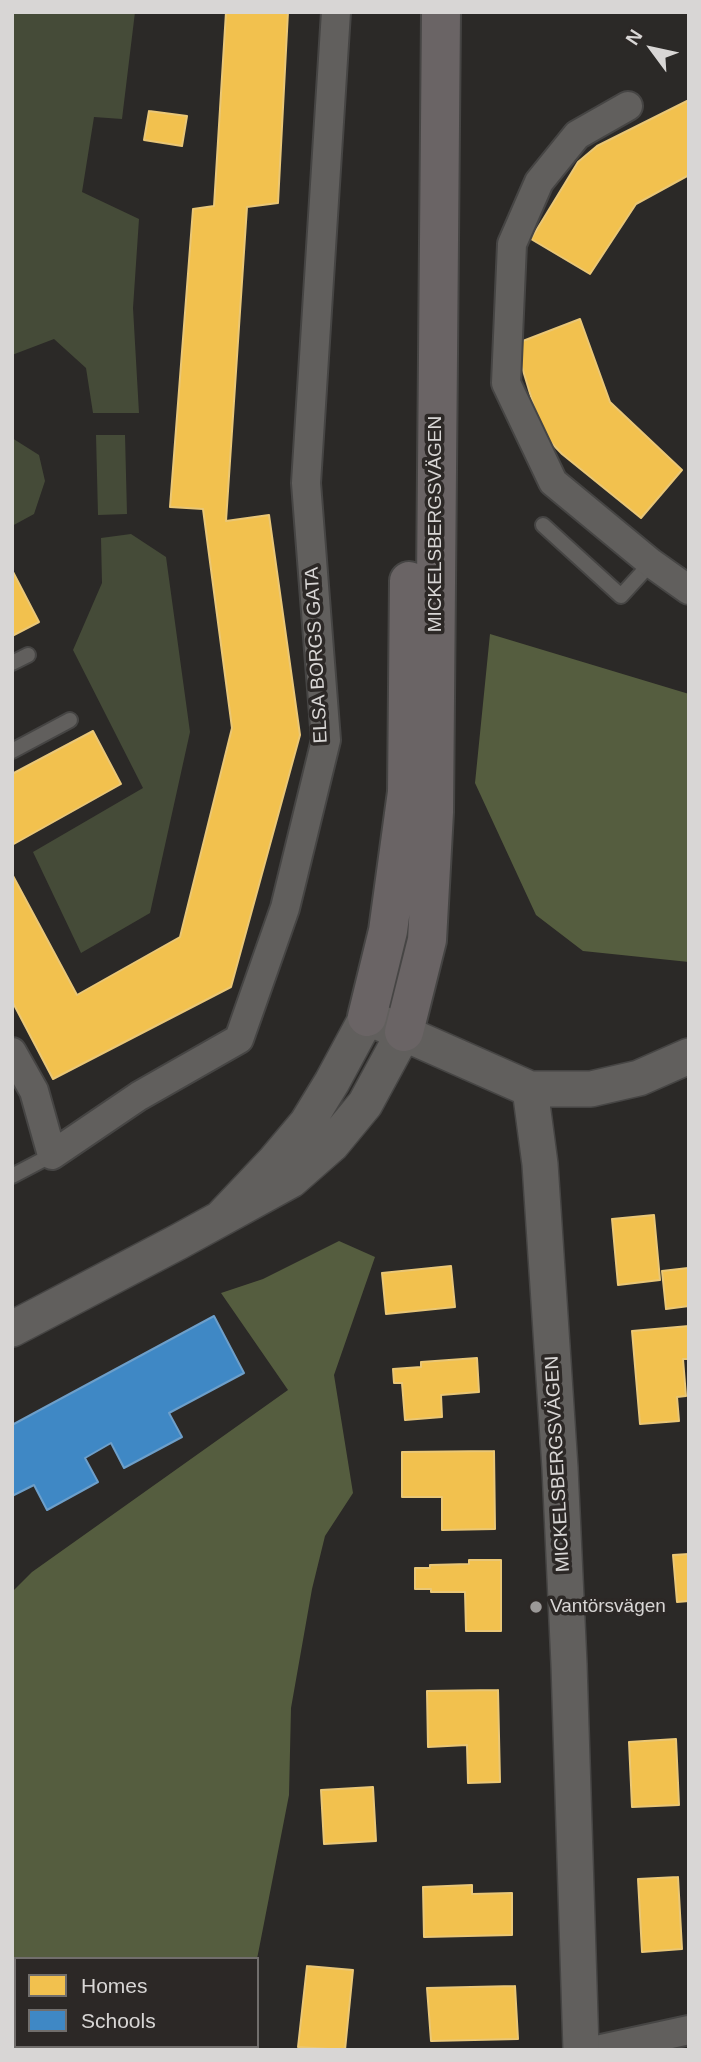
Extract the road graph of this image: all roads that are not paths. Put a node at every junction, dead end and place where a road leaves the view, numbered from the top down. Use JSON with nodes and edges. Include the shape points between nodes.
{"nodes":[{"id":1,"x":336,"y":12,"type":"edge"},
{"id":2,"x":416,"y":12,"type":"edge"},
{"id":3,"x":441,"y":12,"type":"edge"},
{"id":4,"x":628,"y":106,"type":"dead end"},
{"id":5,"x":543,"y":525,"type":"dead end"},
{"id":6,"x":651,"y":563,"type":"junction"},
{"id":7,"x":689,"y":590,"type":"edge"},
{"id":8,"x":28,"y":655,"type":"dead end"},
{"id":9,"x":12,"y":663,"type":"edge"},
{"id":10,"x":70,"y":720,"type":"dead end"},
{"id":11,"x":12,"y":751,"type":"edge"},
{"id":12,"x":367,"y":1017,"type":"junction"},
{"id":13,"x":404,"y":1032,"type":"junction"},
{"id":14,"x":12,"y":1052,"type":"edge"},
{"id":15,"x":689,"y":1056,"type":"edge"},
{"id":16,"x":530,"y":1089,"type":"junction"},
{"id":17,"x":52,"y":1155,"type":"junction"},
{"id":18,"x":12,"y":1176,"type":"edge"},
{"id":19,"x":222,"y":1217,"type":"junction"},
{"id":20,"x":12,"y":1329,"type":"edge"},
{"id":21,"x":689,"y":2030,"type":"edge"},
{"id":22,"x":581,"y":2050,"type":"edge"},
{"id":23,"x":597,"y":2050,"type":"edge"}],
"edges":[{"from":1,"to":17,"type":"street","name":"ELSA BORGS GATA","via":[[306,483],[326,740],[285,908],[239,1039],[139,1096]]},
{"from":2,"to":12,"type":"main road","name":"MICKELSBERGSVÄGEN","via":[[407,792],[388,931]]},
{"from":3,"to":13,"type":"main road","name":"MICKELSBERGSVÄGEN","via":[[434,812],[427,940]]},
{"from":4,"to":6,"type":"street","via":[[578,135],[539,182],[512,244],[506,383],[553,482]]},
{"from":5,"to":6,"type":"lane","via":[[621,596]]},
{"from":6,"to":7,"type":"street"},
{"from":8,"to":9,"type":"lane"},
{"from":10,"to":11,"type":"lane"},
{"from":12,"to":13,"type":"street"},
{"from":12,"to":19,"type":"street","via":[[307,1123]]},
{"from":13,"to":16,"type":"street"},
{"from":13,"to":19,"type":"street","via":[[365,1104],[332,1144],[291,1180]]},
{"from":14,"to":17,"type":"street","via":[[34,1091]]},
{"from":15,"to":16,"type":"street","via":[[639,1078],[591,1089]]},
{"from":16,"to":22,"type":"street","name":"MICKELSBERGSVÄGEN","via":[[540,1164],[560,1468]]},
{"from":17,"to":18,"type":"lane"},
{"from":19,"to":20,"type":"street"},
{"from":21,"to":23,"type":"street"}]}
